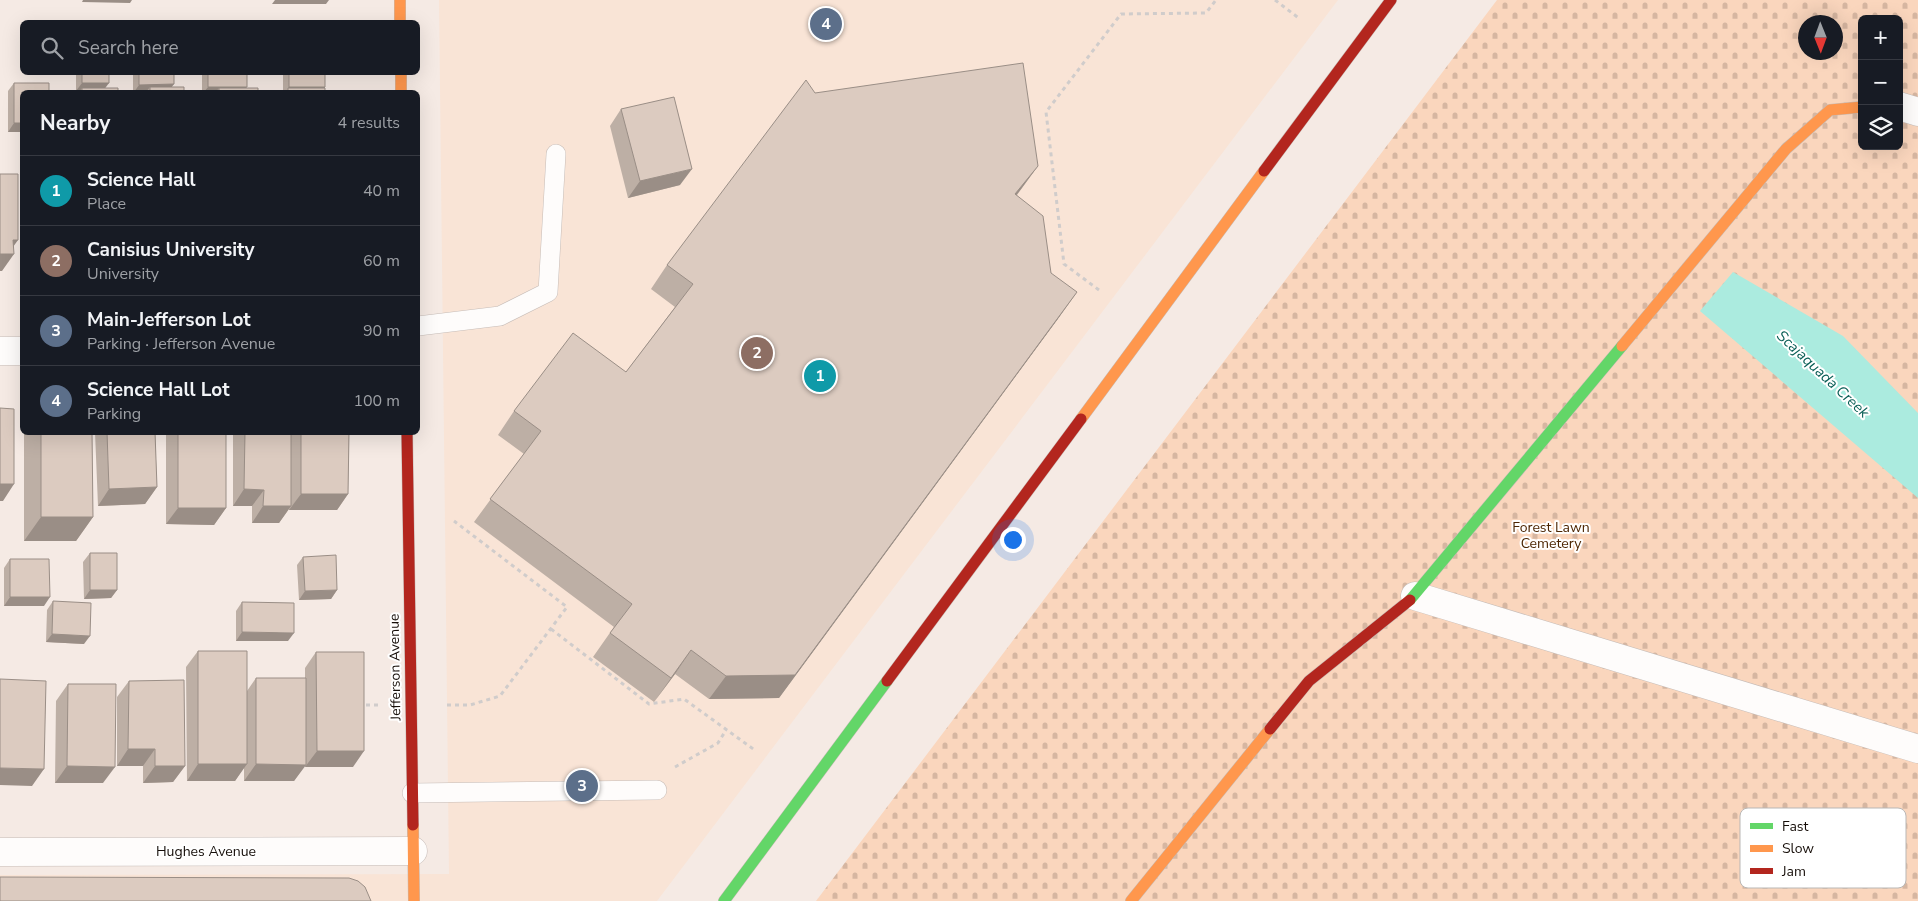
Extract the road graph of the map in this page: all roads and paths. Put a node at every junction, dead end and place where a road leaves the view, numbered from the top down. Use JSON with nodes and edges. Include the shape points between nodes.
{"nodes":[{"id":1,"x":400,"y":0,"type":"edge"},
{"id":2,"x":1216,"y":0,"type":"edge"},
{"id":3,"x":1274,"y":0,"type":"edge"},
{"id":4,"x":1391,"y":0,"type":"edge"},
{"id":5,"x":1300,"y":19,"type":"dead end"},
{"id":6,"x":400,"y":20,"type":"edge"},
{"id":7,"x":401,"y":75,"type":"edge"},
{"id":8,"x":402,"y":90,"type":"edge"},
{"id":9,"x":1858,"y":107,"type":"edge"},
{"id":10,"x":1903,"y":107,"type":"edge"},
{"id":11,"x":1918,"y":112,"type":"edge"},
{"id":12,"x":556,"y":154,"type":"dead end"},
{"id":13,"x":1099,"y":290,"type":"dead end"},
{"id":14,"x":420,"y":326,"type":"edge"},
{"id":15,"x":0,"y":351,"type":"edge"},
{"id":16,"x":20,"y":351,"type":"edge"},
{"id":17,"x":406,"y":435,"type":"edge"},
{"id":18,"x":454,"y":521,"type":"dead end"},
{"id":19,"x":1414,"y":596,"type":"junction"},
{"id":20,"x":551,"y":629,"type":"junction"},
{"id":21,"x":378,"y":704,"type":"dead end"},
{"id":22,"x":366,"y":705,"type":"edge"},
{"id":23,"x":447,"y":705,"type":"dead end"},
{"id":24,"x":726,"y":730,"type":"junction"},
{"id":25,"x":1918,"y":750,"type":"edge"},
{"id":26,"x":756,"y":751,"type":"dead end"},
{"id":27,"x":675,"y":767,"type":"dead end"},
{"id":28,"x":656,"y":790,"type":"dead end"},
{"id":29,"x":412,"y":793,"type":"junction"},
{"id":30,"x":413,"y":851,"type":"junction"},
{"id":31,"x":0,"y":852,"type":"edge"},
{"id":32,"x":414,"y":901,"type":"edge"},
{"id":33,"x":724,"y":901,"type":"edge"},
{"id":34,"x":1131,"y":901,"type":"edge"}],
"edges":[{"from":1,"to":6,"type":"street"},
{"from":2,"to":13,"type":"path","via":[[1206,13],[1121,14],[1046,112],[1064,264]]},
{"from":3,"to":5,"type":"path"},
{"from":4,"to":33,"type":"street"},
{"from":7,"to":8,"type":"street"},
{"from":9,"to":19,"type":"street","via":[[1830,110],[1786,149]]},
{"from":10,"to":11,"type":"street"},
{"from":12,"to":14,"type":"lane","via":[[548,292],[500,316]]},
{"from":15,"to":16,"type":"street"},
{"from":17,"to":29,"type":"street","name":"Jefferson Avenue"},
{"from":18,"to":20,"type":"path","via":[[567,606]]},
{"from":19,"to":25,"type":"street"},
{"from":19,"to":34,"type":"street","via":[[1309,682]]},
{"from":20,"to":23,"type":"path","via":[[500,696],[470,705]]},
{"from":20,"to":24,"type":"path","via":[[649,704],[684,699]]},
{"from":21,"to":22,"type":"path"},
{"from":24,"to":26,"type":"path"},
{"from":24,"to":27,"type":"path","via":[[718,744]]},
{"from":28,"to":29,"type":"lane"},
{"from":29,"to":30,"type":"street","name":"Jefferson Avenue"},
{"from":30,"to":31,"type":"street","name":"Hughes Avenue"},
{"from":30,"to":32,"type":"street","name":"Jefferson Avenue"}]}
